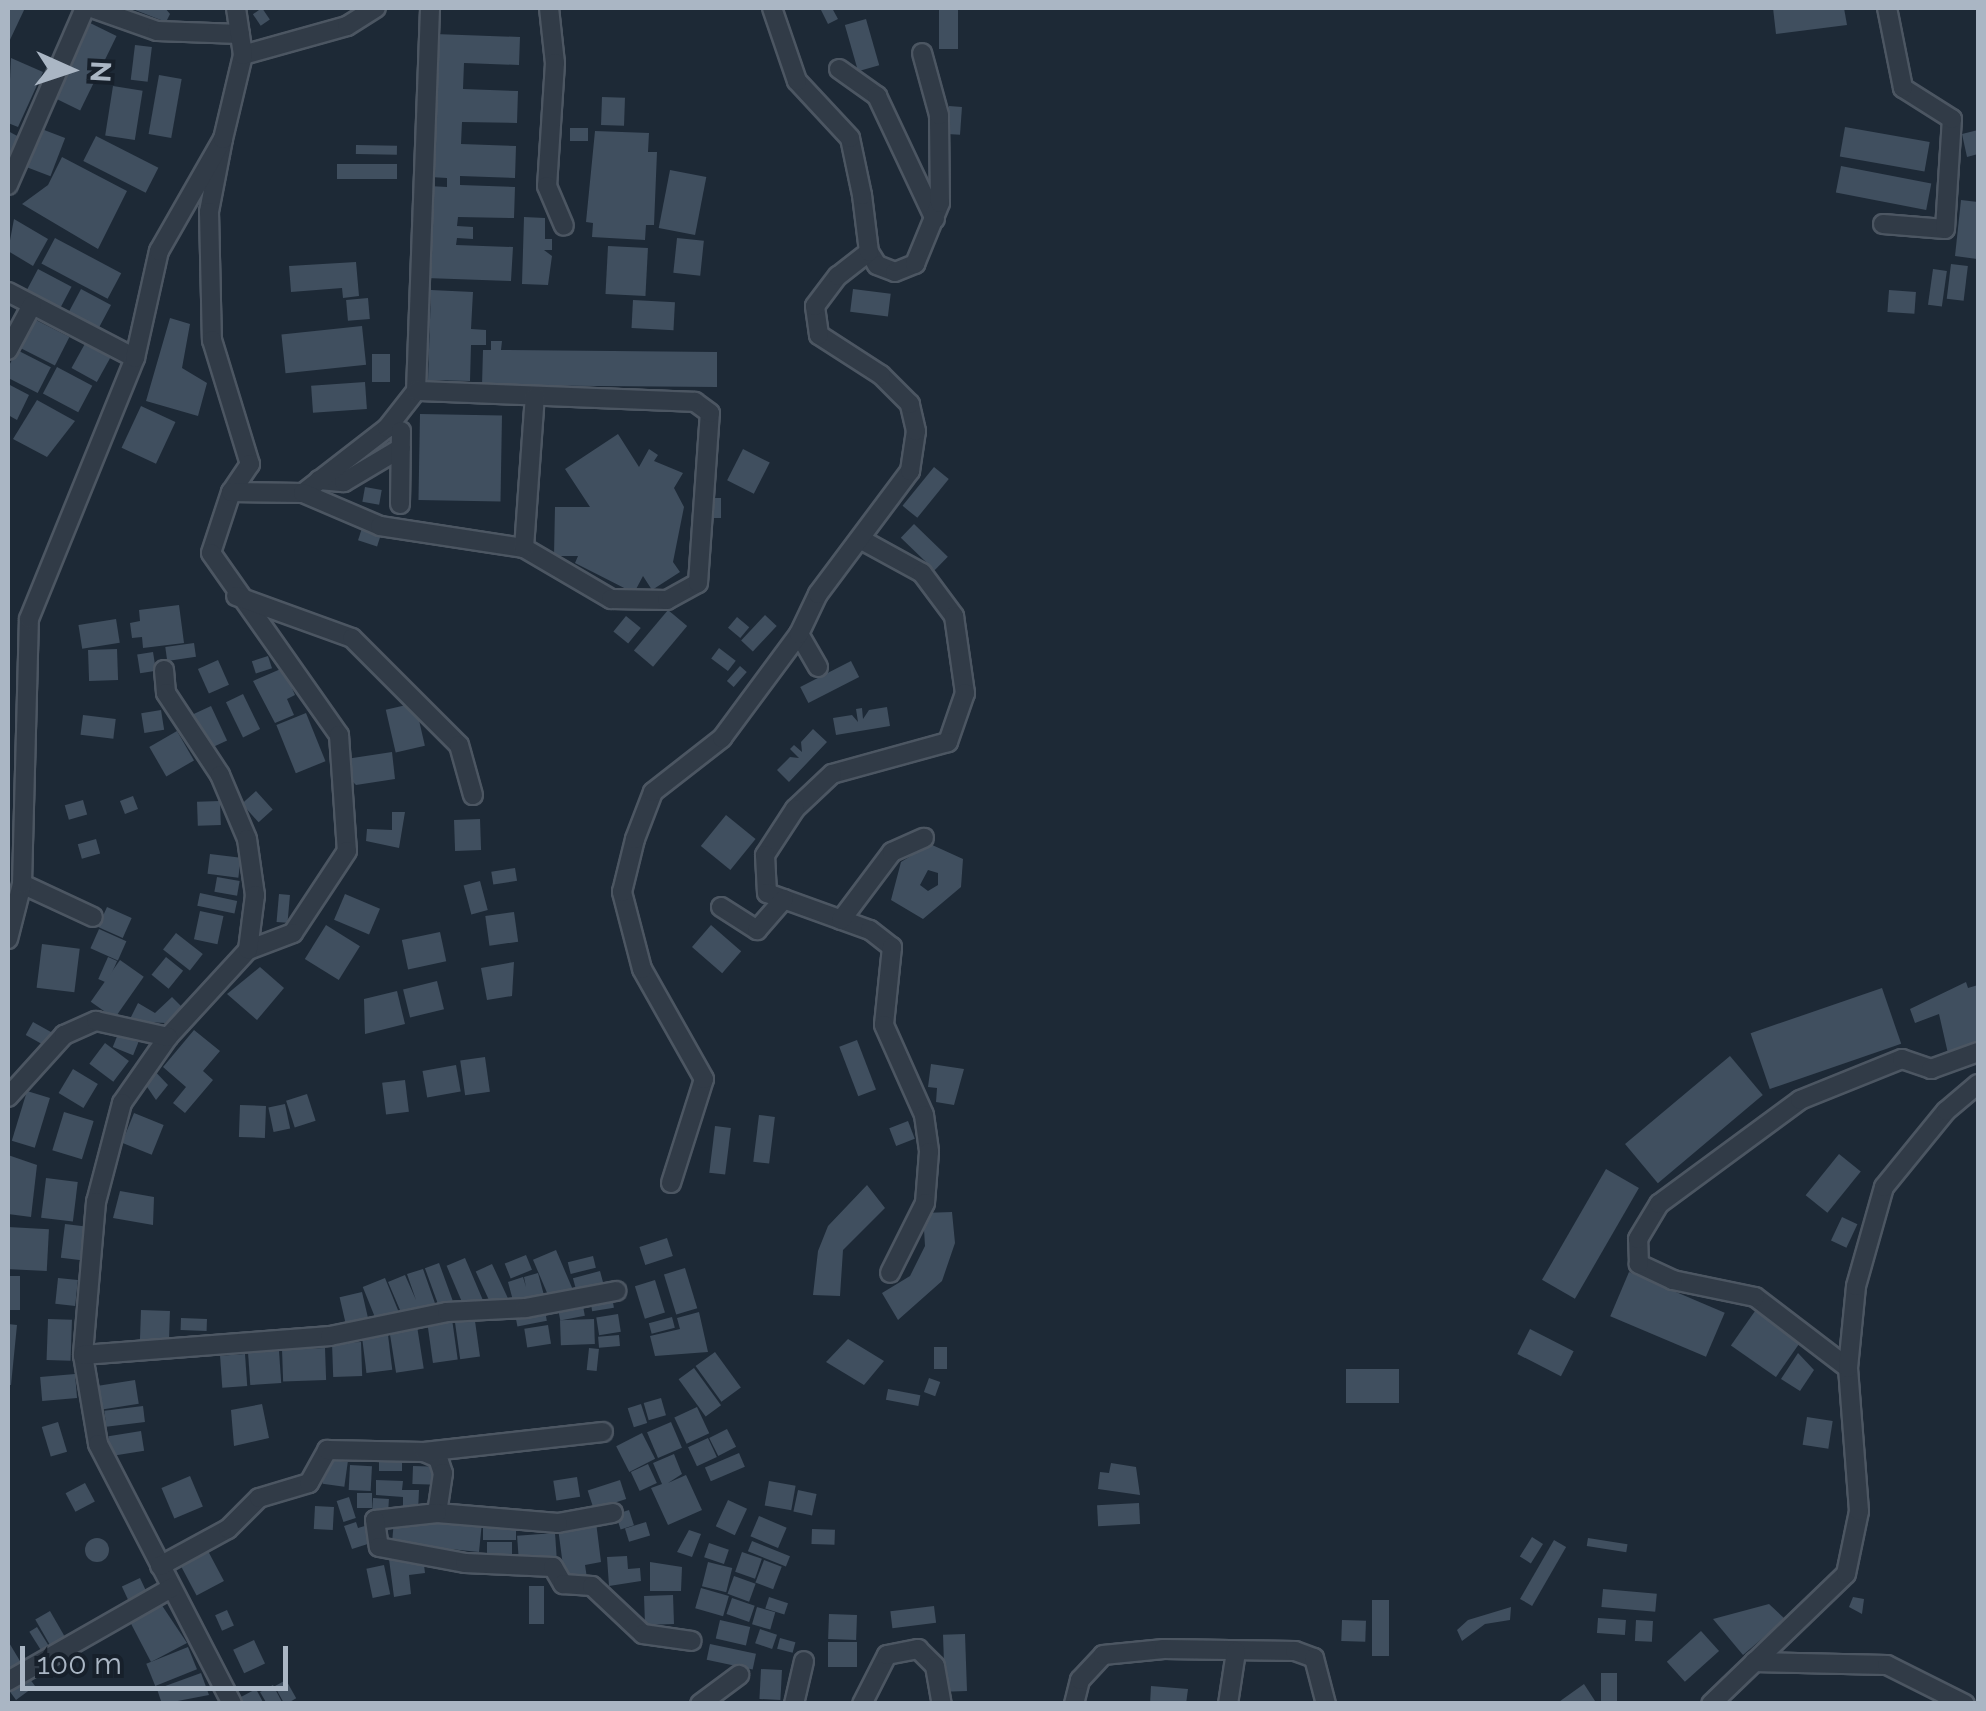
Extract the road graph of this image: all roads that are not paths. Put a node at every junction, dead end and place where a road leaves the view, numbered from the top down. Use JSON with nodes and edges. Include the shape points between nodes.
{"nodes":[{"id":1,"x":89,"y":8,"type":"edge"},
{"id":2,"x":236,"y":8,"type":"edge"},
{"id":3,"x":376,"y":8,"type":"edge"},
{"id":4,"x":430,"y":8,"type":"edge"},
{"id":5,"x":549,"y":8,"type":"edge"},
{"id":6,"x":772,"y":8,"type":"edge"},
{"id":7,"x":1886,"y":8,"type":"edge"},
{"id":8,"x":240,"y":34,"type":"junction"},
{"id":9,"x":922,"y":53,"type":"dead end"},
{"id":10,"x":242,"y":55,"type":"junction"},
{"id":11,"x":838,"y":68,"type":"dead end"},
{"id":12,"x":223,"y":138,"type":"junction"},
{"id":13,"x":8,"y":185,"type":"edge"},
{"id":14,"x":935,"y":219,"type":"junction"},
{"id":15,"x":1883,"y":224,"type":"dead end"},
{"id":16,"x":564,"y":226,"type":"dead end"},
{"id":17,"x":869,"y":252,"type":"junction"},
{"id":18,"x":8,"y":292,"type":"edge"},
{"id":19,"x":32,"y":305,"type":"junction"},
{"id":20,"x":8,"y":350,"type":"edge"},
{"id":21,"x":134,"y":358,"type":"junction"},
{"id":22,"x":416,"y":391,"type":"junction"},
{"id":23,"x":535,"y":396,"type":"junction"},
{"id":24,"x":319,"y":480,"type":"junction"},
{"id":25,"x":231,"y":492,"type":"junction"},
{"id":26,"x":303,"y":493,"type":"junction"},
{"id":27,"x":400,"y":504,"type":"dead end"},
{"id":28,"x":860,"y":539,"type":"junction"},
{"id":29,"x":524,"y":548,"type":"junction"},
{"id":30,"x":235,"y":596,"type":"junction"},
{"id":31,"x":799,"y":634,"type":"junction"},
{"id":32,"x":818,"y":667,"type":"dead end"},
{"id":33,"x":164,"y":670,"type":"dead end"},
{"id":34,"x":474,"y":795,"type":"dead end"},
{"id":35,"x":924,"y":838,"type":"dead end"},
{"id":36,"x":22,"y":884,"type":"junction"},
{"id":37,"x":784,"y":899,"type":"junction"},
{"id":38,"x":720,"y":907,"type":"dead end"},
{"id":39,"x":93,"y":918,"type":"dead end"},
{"id":40,"x":841,"y":920,"type":"junction"},
{"id":41,"x":8,"y":939,"type":"edge"},
{"id":42,"x":248,"y":950,"type":"junction"},
{"id":43,"x":168,"y":1037,"type":"junction"},
{"id":44,"x":1978,"y":1052,"type":"edge"},
{"id":45,"x":1978,"y":1084,"type":"edge"},
{"id":46,"x":8,"y":1097,"type":"edge"},
{"id":47,"x":672,"y":1183,"type":"dead end"},
{"id":48,"x":890,"y":1273,"type":"dead end"},
{"id":49,"x":616,"y":1291,"type":"dead end"},
{"id":50,"x":84,"y":1356,"type":"junction"},
{"id":51,"x":1848,"y":1368,"type":"junction"},
{"id":52,"x":603,"y":1432,"type":"dead end"},
{"id":53,"x":424,"y":1452,"type":"junction"},
{"id":54,"x":437,"y":1513,"type":"junction"},
{"id":55,"x":613,"y":1513,"type":"dead end"},
{"id":56,"x":160,"y":1566,"type":"junction"},
{"id":57,"x":171,"y":1588,"type":"junction"},
{"id":58,"x":692,"y":1642,"type":"dead end"},
{"id":59,"x":1236,"y":1652,"type":"junction"},
{"id":60,"x":804,"y":1661,"type":"dead end"},
{"id":61,"x":1754,"y":1662,"type":"junction"},
{"id":62,"x":739,"y":1675,"type":"dead end"},
{"id":63,"x":8,"y":1681,"type":"edge"},
{"id":64,"x":232,"y":1704,"type":"edge"},
{"id":65,"x":700,"y":1704,"type":"edge"},
{"id":66,"x":794,"y":1704,"type":"edge"},
{"id":67,"x":862,"y":1704,"type":"edge"},
{"id":68,"x":942,"y":1704,"type":"edge"},
{"id":69,"x":1074,"y":1704,"type":"edge"},
{"id":70,"x":1228,"y":1704,"type":"edge"},
{"id":71,"x":1326,"y":1704,"type":"edge"},
{"id":72,"x":1711,"y":1704,"type":"edge"},
{"id":73,"x":1965,"y":1704,"type":"edge"}],
"edges":[{"from":1,"to":8,"type":"street","via":[[157,31]]},
{"from":1,"to":13,"type":"street"},
{"from":2,"to":8,"type":"street"},
{"from":3,"to":10,"type":"street","via":[[346,26]]},
{"from":4,"to":22,"type":"street"},
{"from":5,"to":16,"type":"street","via":[[555,63],[546,186]]},
{"from":6,"to":17,"type":"street","via":[[797,81],[850,138]]},
{"from":7,"to":15,"type":"street","via":[[1903,88],[1952,119],[1944,229]]},
{"from":8,"to":10,"type":"street"},
{"from":9,"to":14,"type":"street","via":[[944,166]]},
{"from":10,"to":12,"type":"street"},
{"from":11,"to":14,"type":"street","via":[[876,96]]},
{"from":12,"to":21,"type":"street","via":[[159,250]]},
{"from":12,"to":25,"type":"street","via":[[208,212],[212,340],[250,464]]},
{"from":14,"to":17,"type":"street","via":[[916,264],[895,272],[877,265]]},
{"from":17,"to":28,"type":"street","via":[[815,306],[819,335],[910,404],[916,431],[910,471]]},
{"from":18,"to":19,"type":"street"},
{"from":19,"to":20,"type":"street"},
{"from":19,"to":21,"type":"street"},
{"from":21,"to":36,"type":"street","via":[[29,619]]},
{"from":22,"to":23,"type":"street"},
{"from":22,"to":24,"type":"street","via":[[387,428]]},
{"from":23,"to":29,"type":"street"},
{"from":23,"to":29,"type":"street","via":[[696,402],[710,413],[698,583],[667,600],[611,600]]},
{"from":24,"to":26,"type":"street"},
{"from":24,"to":27,"type":"street","via":[[344,482],[401,439]]},
{"from":25,"to":26,"type":"street"},
{"from":25,"to":30,"type":"street","via":[[211,553]]},
{"from":26,"to":29,"type":"street","via":[[380,526]]},
{"from":28,"to":31,"type":"street","via":[[818,594]]},
{"from":28,"to":37,"type":"street","via":[[922,573],[954,616],[965,693],[948,742],[832,774],[795,808],[765,855],[767,893]]},
{"from":30,"to":34,"type":"street","via":[[352,638],[459,745]]},
{"from":30,"to":42,"type":"street","via":[[339,735],[347,851],[293,934]]},
{"from":31,"to":32,"type":"street"},
{"from":31,"to":47,"type":"street","via":[[722,738],[654,792],[626,874],[622,892],[642,969],[704,1080]]},
{"from":33,"to":42,"type":"street","via":[[166,693],[220,775],[247,839],[254,895]]},
{"from":35,"to":40,"type":"street","via":[[892,852]]},
{"from":36,"to":39,"type":"street"},
{"from":36,"to":41,"type":"street"},
{"from":37,"to":38,"type":"street","via":[[757,930]]},
{"from":37,"to":40,"type":"street"},
{"from":40,"to":48,"type":"street","via":[[892,947],[884,1025],[924,1115],[924,1203]]},
{"from":42,"to":43,"type":"street"},
{"from":43,"to":46,"type":"street","via":[[96,1021],[64,1035]]},
{"from":43,"to":50,"type":"street","via":[[122,1103],[96,1202]]},
{"from":44,"to":51,"type":"street","via":[[1931,1069],[1902,1059],[1800,1100],[1659,1204],[1638,1238],[1639,1264],[1673,1280],[1755,1297]]},
{"from":45,"to":51,"type":"street","via":[[1946,1111],[1884,1188],[1856,1286]]},
{"from":49,"to":50,"type":"street","via":[[526,1308],[446,1312],[330,1336]]},
{"from":50,"to":56,"type":"street","via":[[98,1444]]},
{"from":51,"to":61,"type":"street","via":[[1859,1511],[1846,1574]]},
{"from":52,"to":53,"type":"street"},
{"from":53,"to":54,"type":"street","via":[[438,1458],[443,1473]]},
{"from":53,"to":56,"type":"street","via":[[328,1450],[310,1482],[259,1498],[228,1529]]},
{"from":54,"to":55,"type":"street","via":[[558,1523]]},
{"from":54,"to":58,"type":"street","via":[[375,1520],[379,1547],[465,1562],[553,1567],[563,1584],[592,1586],[643,1634]]},
{"from":56,"to":57,"type":"street"},
{"from":57,"to":63,"type":"street"},
{"from":57,"to":64,"type":"street"},
{"from":59,"to":69,"type":"street","via":[[1103,1655],[1080,1680]]},
{"from":59,"to":70,"type":"street"},
{"from":59,"to":71,"type":"street","via":[[1314,1658]]},
{"from":60,"to":66,"type":"street"},
{"from":61,"to":72,"type":"street"},
{"from":61,"to":73,"type":"street","via":[[1887,1666]]},
{"from":62,"to":65,"type":"street"},
{"from":67,"to":68,"type":"street","via":[[887,1655],[918,1650],[935,1666]]}]}
